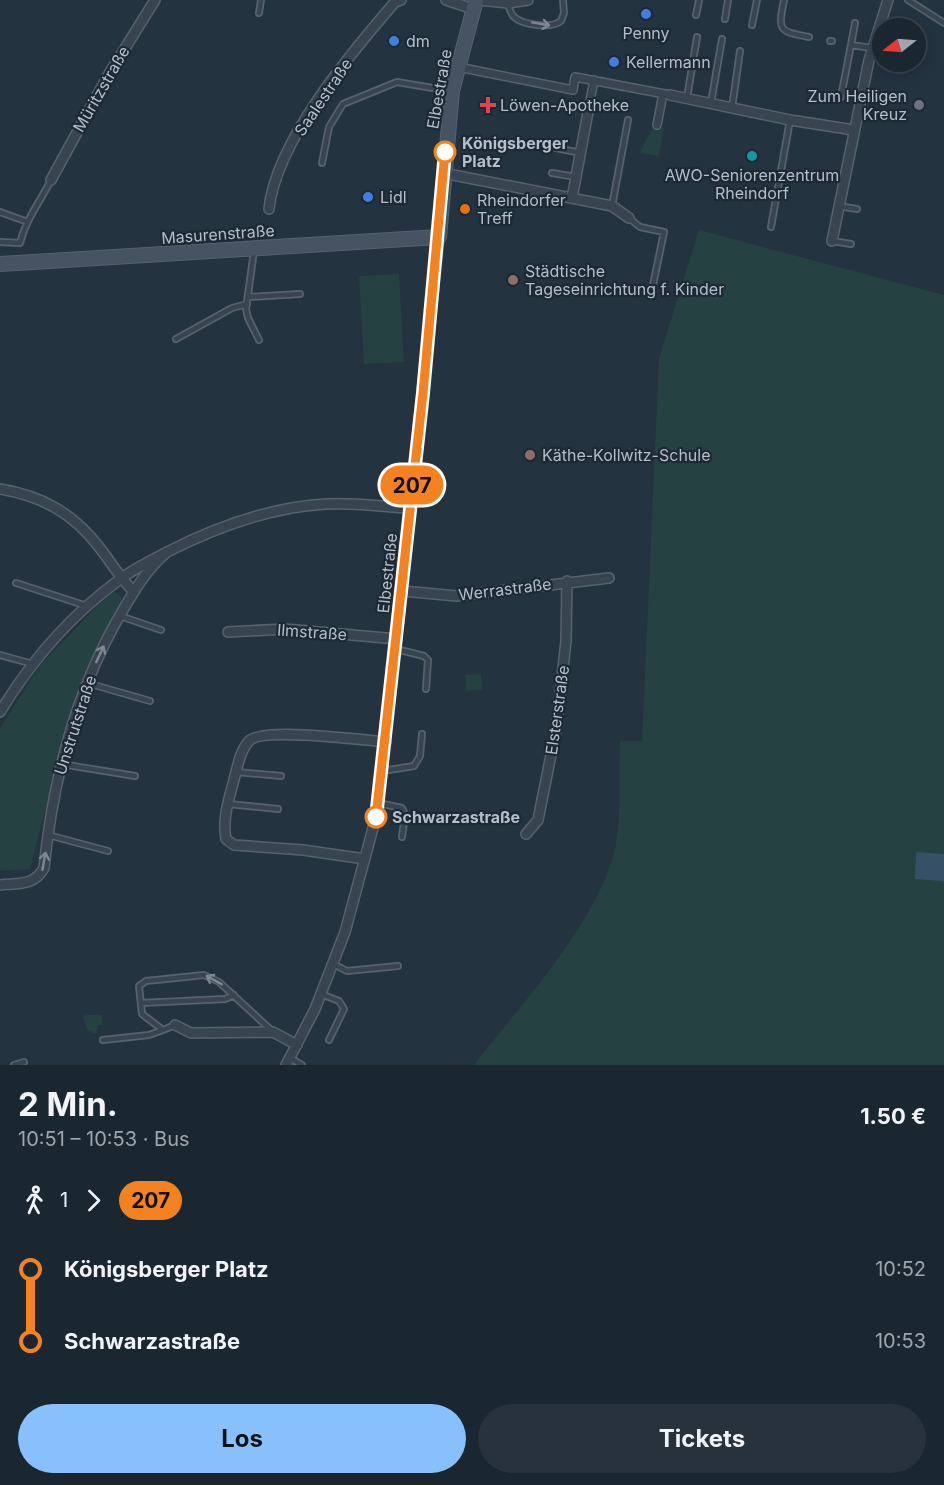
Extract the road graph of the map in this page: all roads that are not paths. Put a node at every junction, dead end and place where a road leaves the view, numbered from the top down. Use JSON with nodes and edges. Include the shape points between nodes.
{"nodes":[{"id":1,"x":155,"y":0,"type":"edge"},
{"id":2,"x":261,"y":0,"type":"edge"},
{"id":3,"x":446,"y":0,"type":"edge"},
{"id":4,"x":528,"y":0,"type":"edge"},
{"id":5,"x":563,"y":0,"type":"edge"},
{"id":6,"x":699,"y":0,"type":"edge"},
{"id":7,"x":728,"y":0,"type":"edge"},
{"id":8,"x":757,"y":0,"type":"edge"},
{"id":9,"x":784,"y":0,"type":"edge"},
{"id":10,"x":888,"y":0,"type":"edge"},
{"id":11,"x":908,"y":0,"type":"edge"},
{"id":12,"x":397,"y":1,"type":"edge"},
{"id":13,"x":476,"y":3,"type":"edge"},
{"id":14,"x":508,"y":3,"type":"junction"},
{"id":15,"x":259,"y":13,"type":"dead end"},
{"id":16,"x":696,"y":15,"type":"dead end"},
{"id":17,"x":725,"y":18,"type":"dead end"},
{"id":18,"x":883,"y":18,"type":"edge"},
{"id":19,"x":944,"y":22,"type":"edge"},
{"id":20,"x":855,"y":23,"type":"dead end"},
{"id":21,"x":752,"y":25,"type":"dead end"},
{"id":22,"x":697,"y":37,"type":"dead end"},
{"id":23,"x":809,"y":37,"type":"dead end"},
{"id":24,"x":722,"y":39,"type":"dead end"},
{"id":25,"x":851,"y":45,"type":"junction"},
{"id":26,"x":872,"y":45,"type":"edge"},
{"id":27,"x":740,"y":51,"type":"dead end"},
{"id":28,"x":872,"y":60,"type":"edge"},
{"id":29,"x":458,"y":67,"type":"junction"},
{"id":30,"x":594,"y":80,"type":"junction"},
{"id":31,"x":452,"y":91,"type":"junction"},
{"id":32,"x":667,"y":94,"type":"junction"},
{"id":33,"x":841,"y":97,"type":"dead end"},
{"id":34,"x":687,"y":98,"type":"junction"},
{"id":35,"x":711,"y":103,"type":"junction"},
{"id":36,"x":732,"y":108,"type":"junction"},
{"id":37,"x":588,"y":112,"type":"joint"},
{"id":38,"x":628,"y":120,"type":"dead end"},
{"id":39,"x":790,"y":120,"type":"junction"},
{"id":40,"x":657,"y":125,"type":"dead end"},
{"id":41,"x":854,"y":130,"type":"junction"},
{"id":42,"x":556,"y":148,"type":"dead end"},
{"id":43,"x":581,"y":153,"type":"junction"},
{"id":44,"x":322,"y":163,"type":"dead end"},
{"id":45,"x":443,"y":173,"type":"junction"},
{"id":46,"x":552,"y":173,"type":"dead end"},
{"id":47,"x":576,"y":177,"type":"junction"},
{"id":48,"x":51,"y":180,"type":"joint"},
{"id":49,"x":572,"y":198,"type":"junction"},
{"id":50,"x":612,"y":206,"type":"junction"},
{"id":51,"x":838,"y":206,"type":"junction"},
{"id":52,"x":269,"y":209,"type":"dead end"},
{"id":53,"x":857,"y":209,"type":"dead end"},
{"id":54,"x":0,"y":212,"type":"edge"},
{"id":55,"x":629,"y":218,"type":"joint"},
{"id":56,"x":25,"y":221,"type":"junction"},
{"id":57,"x":771,"y":227,"type":"dead end"},
{"id":58,"x":439,"y":237,"type":"junction"},
{"id":59,"x":832,"y":241,"type":"joint"},
{"id":60,"x":0,"y":242,"type":"edge"},
{"id":61,"x":851,"y":244,"type":"dead end"},
{"id":62,"x":254,"y":249,"type":"junction"},
{"id":63,"x":0,"y":264,"type":"edge"},
{"id":64,"x":652,"y":290,"type":"dead end"},
{"id":65,"x":300,"y":294,"type":"dead end"},
{"id":66,"x":248,"y":297,"type":"junction"},
{"id":67,"x":247,"y":304,"type":"junction"},
{"id":68,"x":176,"y":339,"type":"dead end"},
{"id":69,"x":259,"y":340,"type":"dead end"},
{"id":70,"x":0,"y":489,"type":"edge"},
{"id":71,"x":410,"y":508,"type":"junction"},
{"id":72,"x":167,"y":552,"type":"junction"},
{"id":73,"x":120,"y":578,"type":"junction"},
{"id":74,"x":609,"y":578,"type":"dead end"},
{"id":75,"x":567,"y":581,"type":"junction"},
{"id":76,"x":16,"y":583,"type":"dead end"},
{"id":77,"x":402,"y":591,"type":"junction"},
{"id":78,"x":134,"y":592,"type":"junction"},
{"id":79,"x":87,"y":606,"type":"junction"},
{"id":80,"x":120,"y":616,"type":"junction"},
{"id":81,"x":160,"y":630,"type":"dead end"},
{"id":82,"x":228,"y":632,"type":"dead end"},
{"id":83,"x":396,"y":644,"type":"junction"},
{"id":84,"x":0,"y":655,"type":"edge"},
{"id":85,"x":33,"y":664,"type":"junction"},
{"id":86,"x":87,"y":683,"type":"junction"},
{"id":87,"x":426,"y":689,"type":"dead end"},
{"id":88,"x":150,"y":701,"type":"dead end"},
{"id":89,"x":0,"y":712,"type":"edge"},
{"id":90,"x":423,"y":734,"type":"dead end"},
{"id":91,"x":386,"y":742,"type":"junction"},
{"id":92,"x":61,"y":764,"type":"junction"},
{"id":93,"x":382,"y":771,"type":"junction"},
{"id":94,"x":236,"y":772,"type":"junction"},
{"id":95,"x":135,"y":776,"type":"dead end"},
{"id":96,"x":281,"y":776,"type":"dead end"},
{"id":97,"x":378,"y":803,"type":"junction"},
{"id":98,"x":228,"y":804,"type":"junction"},
{"id":99,"x":278,"y":809,"type":"dead end"},
{"id":100,"x":526,"y":834,"type":"dead end"},
{"id":101,"x":48,"y":835,"type":"junction"},
{"id":102,"x":402,"y":837,"type":"dead end"},
{"id":103,"x":108,"y":851,"type":"dead end"},
{"id":104,"x":365,"y":859,"type":"junction"},
{"id":105,"x":0,"y":885,"type":"edge"},
{"id":106,"x":333,"y":964,"type":"junction"},
{"id":107,"x":398,"y":966,"type":"dead end"},
{"id":108,"x":321,"y":994,"type":"junction"},
{"id":109,"x":234,"y":995,"type":"junction"},
{"id":110,"x":141,"y":1003,"type":"junction"},
{"id":111,"x":175,"y":1025,"type":"joint"},
{"id":112,"x":163,"y":1030,"type":"junction"},
{"id":113,"x":273,"y":1032,"type":"junction"},
{"id":114,"x":103,"y":1040,"type":"dead end"},
{"id":115,"x":329,"y":1040,"type":"dead end"},
{"id":116,"x":297,"y":1045,"type":"junction"},
{"id":117,"x":288,"y":1061,"type":"edge"},
{"id":118,"x":24,"y":1062,"type":"dead end"},
{"id":119,"x":14,"y":1065,"type":"edge"},
{"id":120,"x":302,"y":1065,"type":"edge"}],
"edges":[{"from":1,"to":48,"type":"street","name":"Müritzstraße"},
{"from":2,"to":15,"type":"lane"},
{"from":3,"to":13,"type":"street"},
{"from":4,"to":14,"type":"street"},
{"from":14,"to":5,"type":"lane","one_way":true,"via":[[519,20],[550,26],[561,21]]},
{"from":6,"to":16,"type":"lane"},
{"from":7,"to":17,"type":"lane"},
{"from":8,"to":21,"type":"lane"},
{"from":9,"to":23,"type":"lane","via":[[779,24],[782,29]]},
{"from":10,"to":18,"type":"street"},
{"from":11,"to":19,"type":"lane"},
{"from":12,"to":52,"type":"street","name":"Saalestraße","via":[[352,53],[308,116],[271,191]]},
{"from":13,"to":14,"type":"street"},
{"from":13,"to":29,"type":"main road","name":"Elbestraße"},
{"from":20,"to":25,"type":"lane"},
{"from":22,"to":34,"type":"lane"},
{"from":24,"to":35,"type":"lane"},
{"from":25,"to":26,"type":"lane"},
{"from":25,"to":33,"type":"lane"},
{"from":27,"to":36,"type":"lane"},
{"from":28,"to":41,"type":"street"},
{"from":29,"to":30,"type":"street","via":[[573,90],[575,77]]},
{"from":29,"to":31,"type":"main road","name":"Elbestraße"},
{"from":30,"to":32,"type":"street"},
{"from":30,"to":37,"type":"street"},
{"from":31,"to":44,"type":"lane","via":[[397,82],[343,104],[329,127]]},
{"from":31,"to":45,"type":"main road","name":"Elbestraße"},
{"from":32,"to":34,"type":"street"},
{"from":32,"to":40,"type":"street"},
{"from":34,"to":35,"type":"street"},
{"from":35,"to":36,"type":"street"},
{"from":36,"to":39,"type":"street"},
{"from":37,"to":43,"type":"street"},
{"from":38,"to":50,"type":"lane"},
{"from":39,"to":41,"type":"street"},
{"from":39,"to":57,"type":"lane"},
{"from":41,"to":51,"type":"street"},
{"from":42,"to":43,"type":"lane"},
{"from":43,"to":47,"type":"street"},
{"from":45,"to":49,"type":"street"},
{"from":45,"to":58,"type":"main road","name":"Elbestraße"},
{"from":46,"to":47,"type":"lane"},
{"from":47,"to":49,"type":"street"},
{"from":48,"to":56,"type":"lane"},
{"from":49,"to":50,"type":"street"},
{"from":50,"to":55,"type":"street"},
{"from":51,"to":53,"type":"lane"},
{"from":51,"to":59,"type":"street"},
{"from":54,"to":56,"type":"lane"},
{"from":55,"to":64,"type":"lane","via":[[640,227],[664,232]]},
{"from":56,"to":60,"type":"lane","via":[[20,243]]},
{"from":58,"to":62,"type":"main road","name":"Masurenstraße"},
{"from":58,"to":71,"type":"street","name":"Elbestraße"},
{"from":59,"to":61,"type":"lane"},
{"from":62,"to":63,"type":"main road","name":"Masurenstraße"},
{"from":62,"to":66,"type":"lane"},
{"from":65,"to":66,"type":"lane"},
{"from":66,"to":67,"type":"lane"},
{"from":67,"to":68,"type":"lane","via":[[232,308]]},
{"from":67,"to":69,"type":"lane","via":[[248,318]]},
{"from":70,"to":73,"type":"street","via":[[34,496],[64,512],[98,546]]},
{"from":71,"to":72,"type":"street","name":"Unstrutstraße","via":[[327,504],[279,511],[217,530]]},
{"from":71,"to":77,"type":"street","name":"Elbestraße"},
{"from":72,"to":73,"type":"street","name":"Unstrutstraße"},
{"from":72,"to":78,"type":"street","name":"Unstrutstraße","via":[[150,567]]},
{"from":73,"to":78,"type":"street"},
{"from":73,"to":79,"type":"street","name":"Unstrutstraße"},
{"from":74,"to":75,"type":"street","name":"Werrastraße"},
{"from":75,"to":77,"type":"street","name":"Werrastraße","via":[[457,596]]},
{"from":75,"to":100,"type":"street","name":"Elsterstraße","via":[[566,641],[556,730],[538,820]]},
{"from":76,"to":79,"type":"lane"},
{"from":77,"to":83,"type":"street","name":"Elbestraße"},
{"from":78,"to":80,"type":"street","name":"Unstrutstraße"},
{"from":79,"to":85,"type":"street","name":"Unstrutstraße"},
{"from":80,"to":81,"type":"lane"},
{"from":86,"to":80,"type":"street","name":"Unstrutstraße","one_way":true},
{"from":82,"to":83,"type":"street","name":"Ilmstraße","via":[[285,628]]},
{"from":83,"to":87,"type":"lane","via":[[428,660]]},
{"from":83,"to":91,"type":"street","name":"Elbestraße"},
{"from":84,"to":85,"type":"lane"},
{"from":85,"to":89,"type":"street","name":"Unstrutstraße"},
{"from":86,"to":88,"type":"lane"},
{"from":86,"to":92,"type":"street","name":"Unstrutstraße"},
{"from":90,"to":93,"type":"lane","via":[[420,756],[414,766]]},
{"from":91,"to":93,"type":"street","name":"Elbestraße"},
{"from":91,"to":94,"type":"street","via":[[285,734],[258,736],[250,740]]},
{"from":92,"to":95,"type":"lane"},
{"from":92,"to":101,"type":"street","name":"Unstrutstraße"},
{"from":93,"to":97,"type":"street","name":"Elbestraße"},
{"from":94,"to":96,"type":"lane"},
{"from":94,"to":98,"type":"street"},
{"from":97,"to":102,"type":"lane","via":[[402,808]]},
{"from":97,"to":104,"type":"street","name":"Elbestraße"},
{"from":98,"to":99,"type":"lane"},
{"from":98,"to":104,"type":"street","via":[[224,829],[226,839],[234,845]]},
{"from":101,"to":103,"type":"lane"},
{"from":105,"to":101,"type":"street","name":"Unstrutstraße","one_way":true,"via":[[38,879],[44,868]]},
{"from":104,"to":106,"type":"street","name":"Elbestraße"},
{"from":106,"to":107,"type":"lane","via":[[347,970]]},
{"from":106,"to":108,"type":"street","name":"Elbestraße"},
{"from":108,"to":115,"type":"lane","via":[[339,1001],[344,1009]]},
{"from":108,"to":116,"type":"street","name":"Elbestraße"},
{"from":109,"to":110,"type":"lane","via":[[225,999]]},
{"from":109,"to":110,"type":"lane","one_way":true,"via":[[204,975],[146,981],[140,986]]},
{"from":109,"to":113,"type":"lane"},
{"from":110,"to":112,"type":"lane","via":[[142,1014]]},
{"from":111,"to":112,"type":"lane"},
{"from":111,"to":113,"type":"street","via":[[191,1033]]},
{"from":112,"to":114,"type":"lane"},
{"from":113,"to":116,"type":"street"},
{"from":116,"to":117,"type":"street","name":"Elbestraße"},
{"from":117,"to":120,"type":"lane"},
{"from":118,"to":119,"type":"lane"}]}
